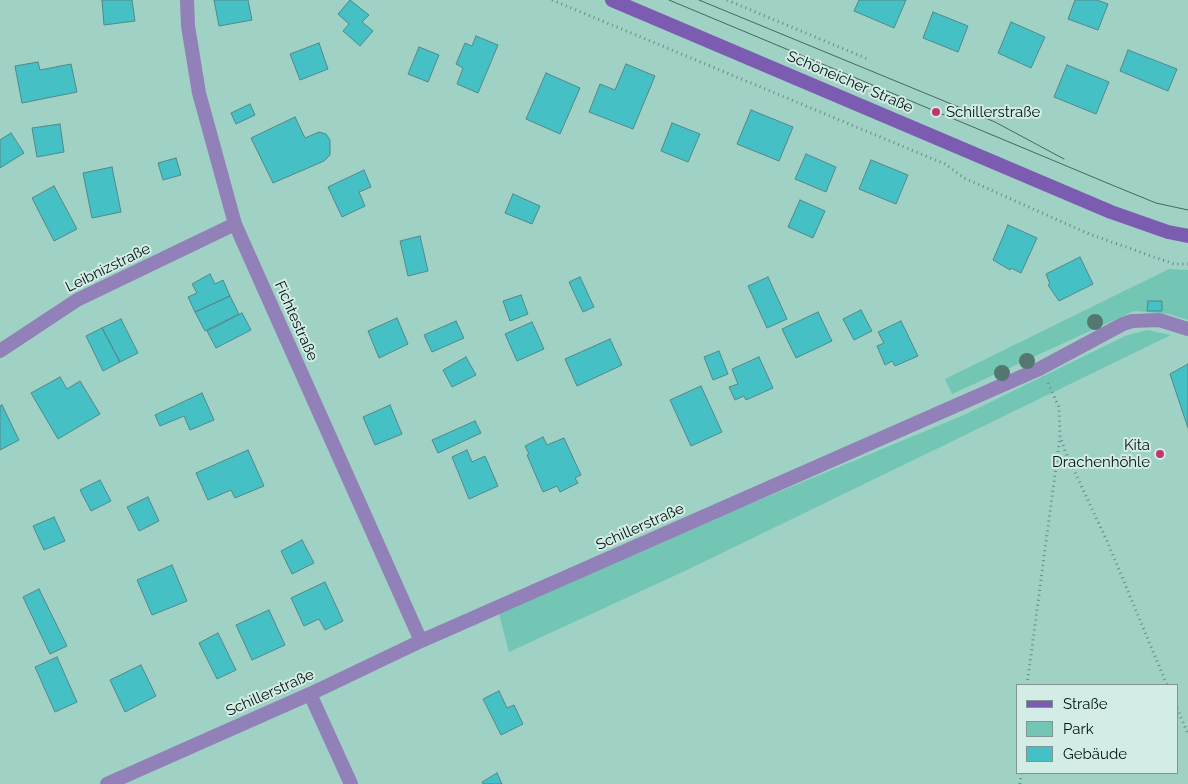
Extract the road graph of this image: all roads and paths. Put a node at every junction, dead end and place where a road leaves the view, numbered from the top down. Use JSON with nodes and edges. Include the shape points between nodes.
{"nodes":[{"id":1,"x":187,"y":0,"type":"edge"},
{"id":2,"x":552,"y":0,"type":"edge"},
{"id":3,"x":612,"y":0,"type":"edge"},
{"id":4,"x":727,"y":0,"type":"edge"},
{"id":5,"x":636,"y":4,"type":"edge"},
{"id":6,"x":870,"y":60,"type":"dead end"},
{"id":7,"x":235,"y":224,"type":"junction"},
{"id":8,"x":1188,"y":236,"type":"edge"},
{"id":9,"x":1188,"y":264,"type":"edge"},
{"id":10,"x":1188,"y":330,"type":"edge"},
{"id":11,"x":0,"y":350,"type":"edge"},
{"id":12,"x":1039,"y":369,"type":"junction"},
{"id":13,"x":1060,"y":436,"type":"junction"},
{"id":14,"x":421,"y":641,"type":"junction"},
{"id":15,"x":1027,"y":684,"type":"edge"},
{"id":16,"x":1167,"y":684,"type":"edge"},
{"id":17,"x":310,"y":694,"type":"junction"},
{"id":18,"x":1178,"y":710,"type":"edge"},
{"id":19,"x":1188,"y":734,"type":"edge"},
{"id":20,"x":106,"y":784,"type":"edge"},
{"id":21,"x":351,"y":784,"type":"edge"}],
"edges":[{"from":1,"to":7,"type":"street","name":"Fichtestraße","via":[[199,93]]},
{"from":2,"to":9,"type":"path","via":[[945,164],[964,178],[1089,234],[1174,264]]},
{"from":3,"to":5,"type":"main road","name":"Schöneicher Straße"},
{"from":4,"to":6,"type":"path"},
{"from":5,"to":8,"type":"main road","name":"Schöneicher Straße","via":[[1112,212]]},
{"from":7,"to":11,"type":"street","name":"Leibnizstraße","via":[[77,300]]},
{"from":7,"to":14,"type":"street","name":"Fichtestraße"},
{"from":10,"to":12,"type":"street","name":"Schillerstraße","via":[[1159,320],[1132,321]]},
{"from":12,"to":13,"type":"path","via":[[1059,407]]},
{"from":12,"to":14,"type":"street","name":"Schillerstraße"},
{"from":13,"to":15,"type":"path"},
{"from":13,"to":16,"type":"path"},
{"from":14,"to":17,"type":"street","name":"Schillerstraße"},
{"from":17,"to":20,"type":"street","name":"Schillerstraße"},
{"from":17,"to":21,"type":"street"},
{"from":18,"to":19,"type":"path"}]}
